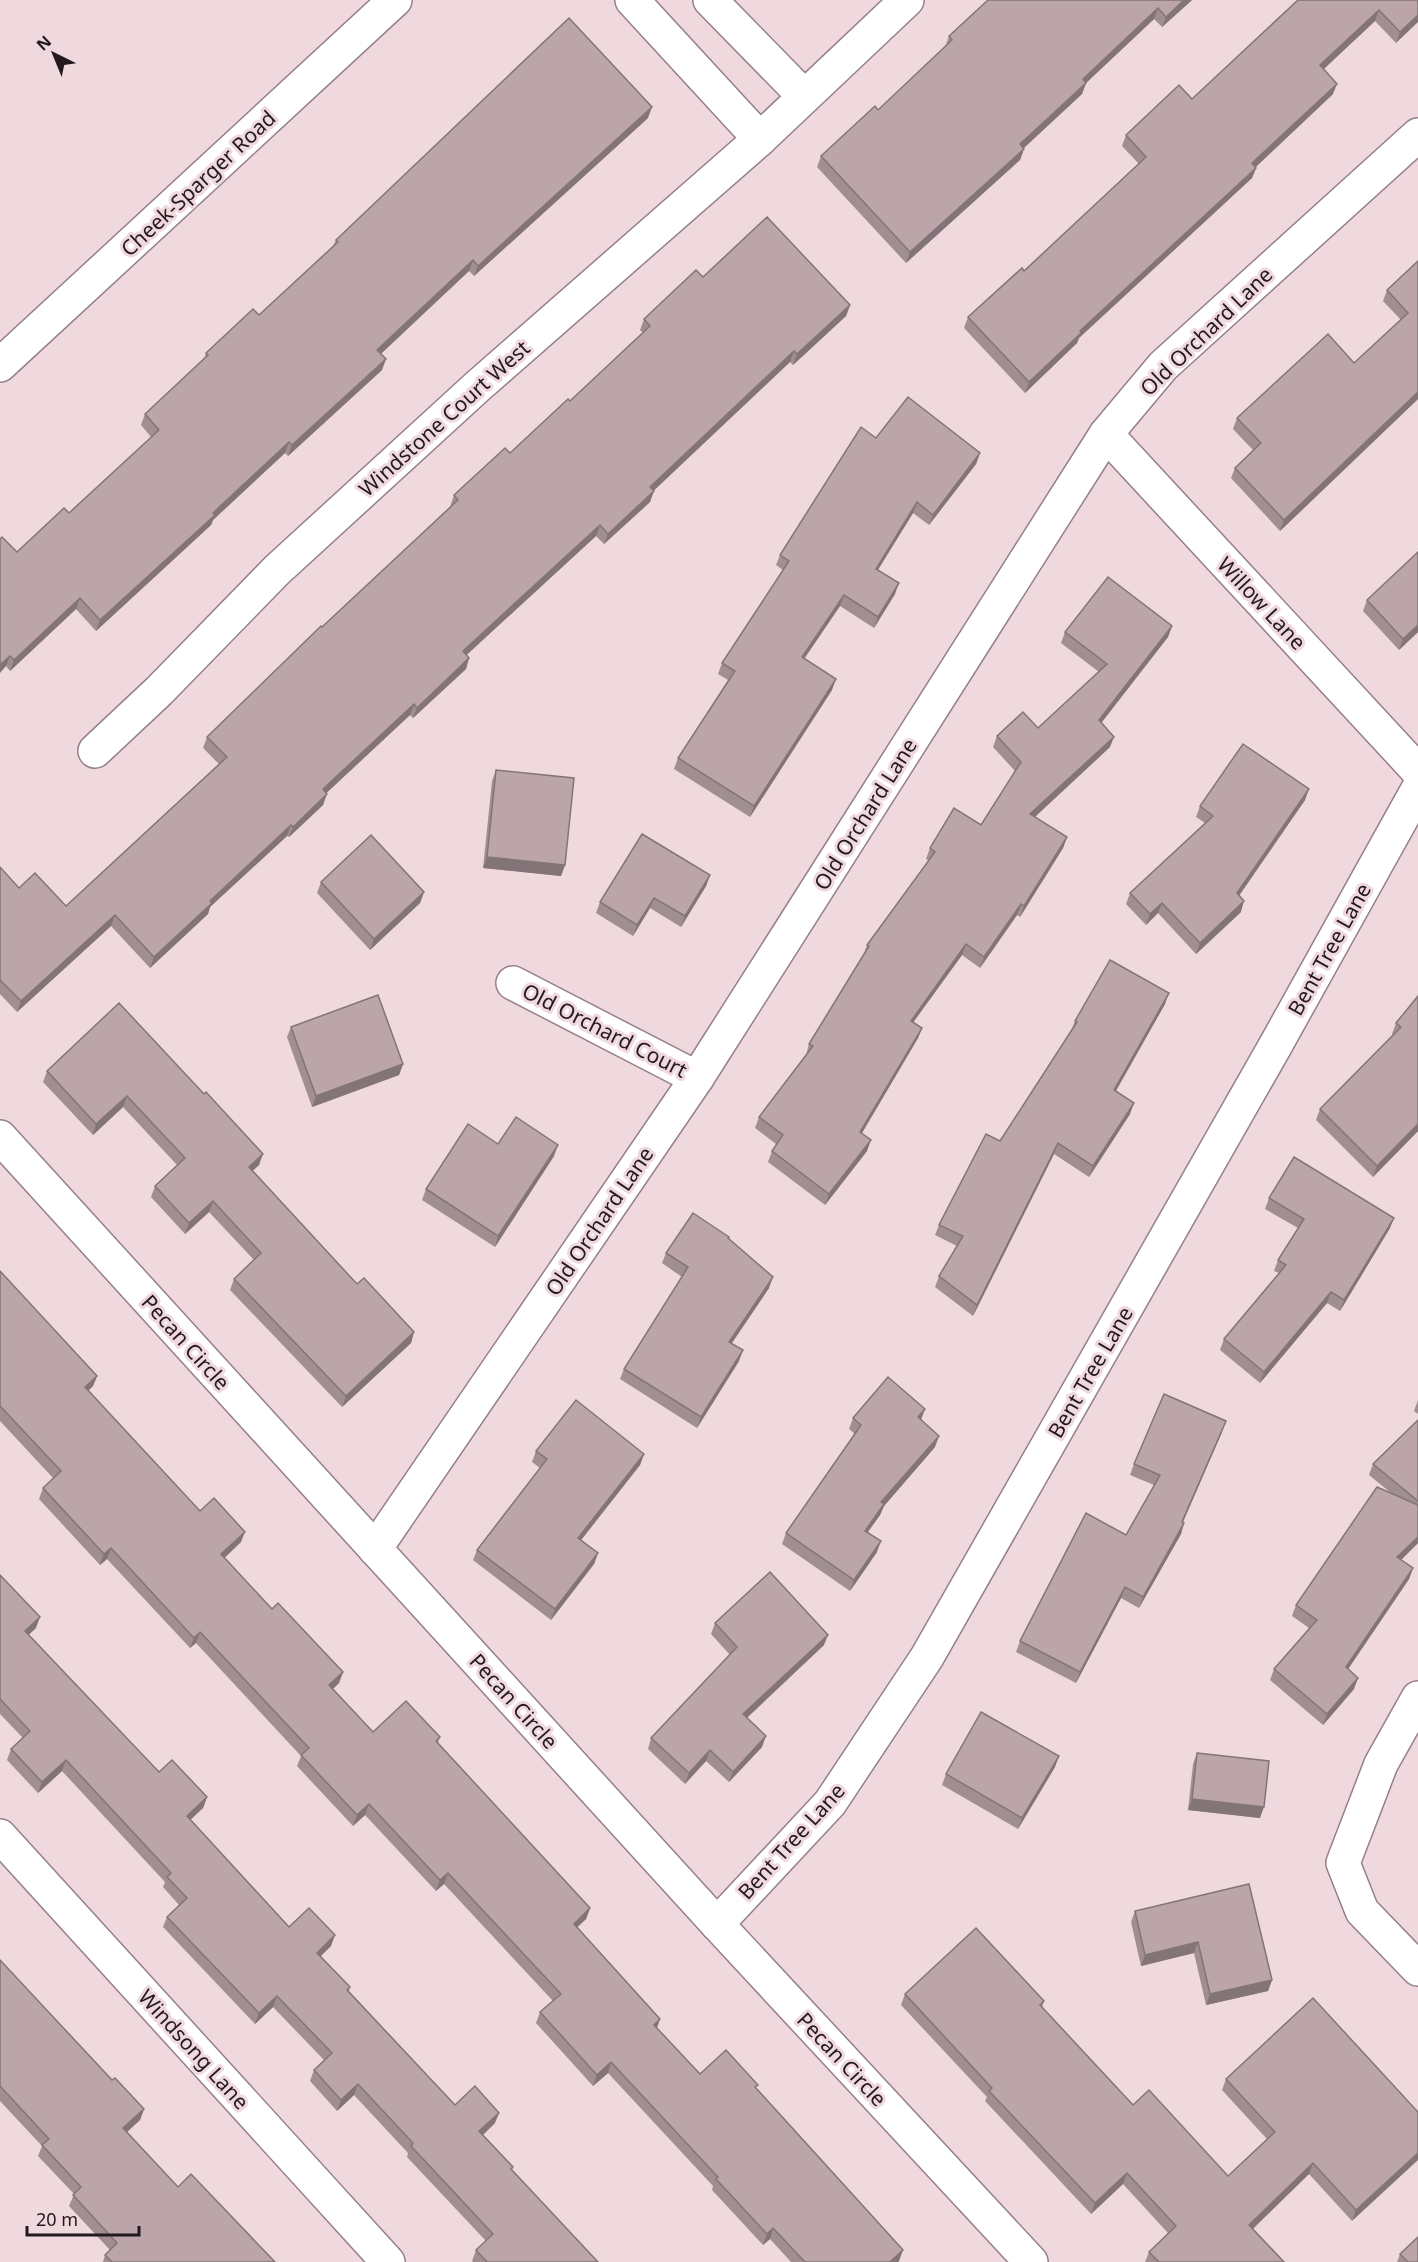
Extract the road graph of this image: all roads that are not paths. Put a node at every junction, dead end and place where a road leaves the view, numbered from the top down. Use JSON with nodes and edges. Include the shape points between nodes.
{"nodes":[{"id":1,"x":395,"y":0,"type":"edge"},
{"id":2,"x":632,"y":0,"type":"edge"},
{"id":3,"x":710,"y":0,"type":"edge"},
{"id":4,"x":907,"y":0,"type":"edge"},
{"id":5,"x":804,"y":96,"type":"junction"},
{"id":6,"x":1418,"y":135,"type":"edge"},
{"id":7,"x":759,"y":139,"type":"junction"},
{"id":8,"x":1,"y":362,"type":"edge"},
{"id":9,"x":1106,"y":434,"type":"junction"},
{"id":10,"x":95,"y":751,"type":"dead end"},
{"id":11,"x":1418,"y":771,"type":"edge"},
{"id":12,"x":1418,"y":789,"type":"edge"},
{"id":13,"x":513,"y":983,"type":"dead end"},
{"id":14,"x":697,"y":1078,"type":"junction"},
{"id":15,"x":0,"y":1137,"type":"edge"},
{"id":16,"x":375,"y":1549,"type":"junction"},
{"id":17,"x":1418,"y":1698,"type":"edge"},
{"id":18,"x":0,"y":1836,"type":"edge"},
{"id":19,"x":717,"y":1924,"type":"junction"},
{"id":20,"x":1418,"y":1969,"type":"edge"},
{"id":21,"x":388,"y":2262,"type":"edge"},
{"id":22,"x":1031,"y":2262,"type":"edge"}],
"edges":[{"from":1,"to":8,"type":"street","name":"Cheek-Sparger Road"},
{"from":2,"to":7,"type":"street"},
{"from":3,"to":5,"type":"street"},
{"from":4,"to":5,"type":"street","name":"Windstone Court West"},
{"from":5,"to":7,"type":"street","name":"Windstone Court West"},
{"from":6,"to":9,"type":"street","name":"Old Orchard Lane","via":[[1163,366]]},
{"from":7,"to":10,"type":"street","name":"Windstone Court West","via":[[303,546]]},
{"from":9,"to":11,"type":"street","name":"Willow Lane"},
{"from":9,"to":14,"type":"street","name":"Old Orchard Lane"},
{"from":12,"to":19,"type":"street","name":"Bent Tree Lane","via":[[927,1657],[830,1803]]},
{"from":13,"to":14,"type":"street","name":"Old Orchard Court"},
{"from":14,"to":16,"type":"street","name":"Old Orchard Lane"},
{"from":15,"to":16,"type":"street","name":"Pecan Circle"},
{"from":16,"to":19,"type":"street","name":"Pecan Circle"},
{"from":17,"to":20,"type":"street","via":[[1381,1764],[1343,1863],[1362,1911]]},
{"from":18,"to":21,"type":"street","name":"Windsong Lane"},
{"from":19,"to":22,"type":"street","name":"Pecan Circle"}]}
